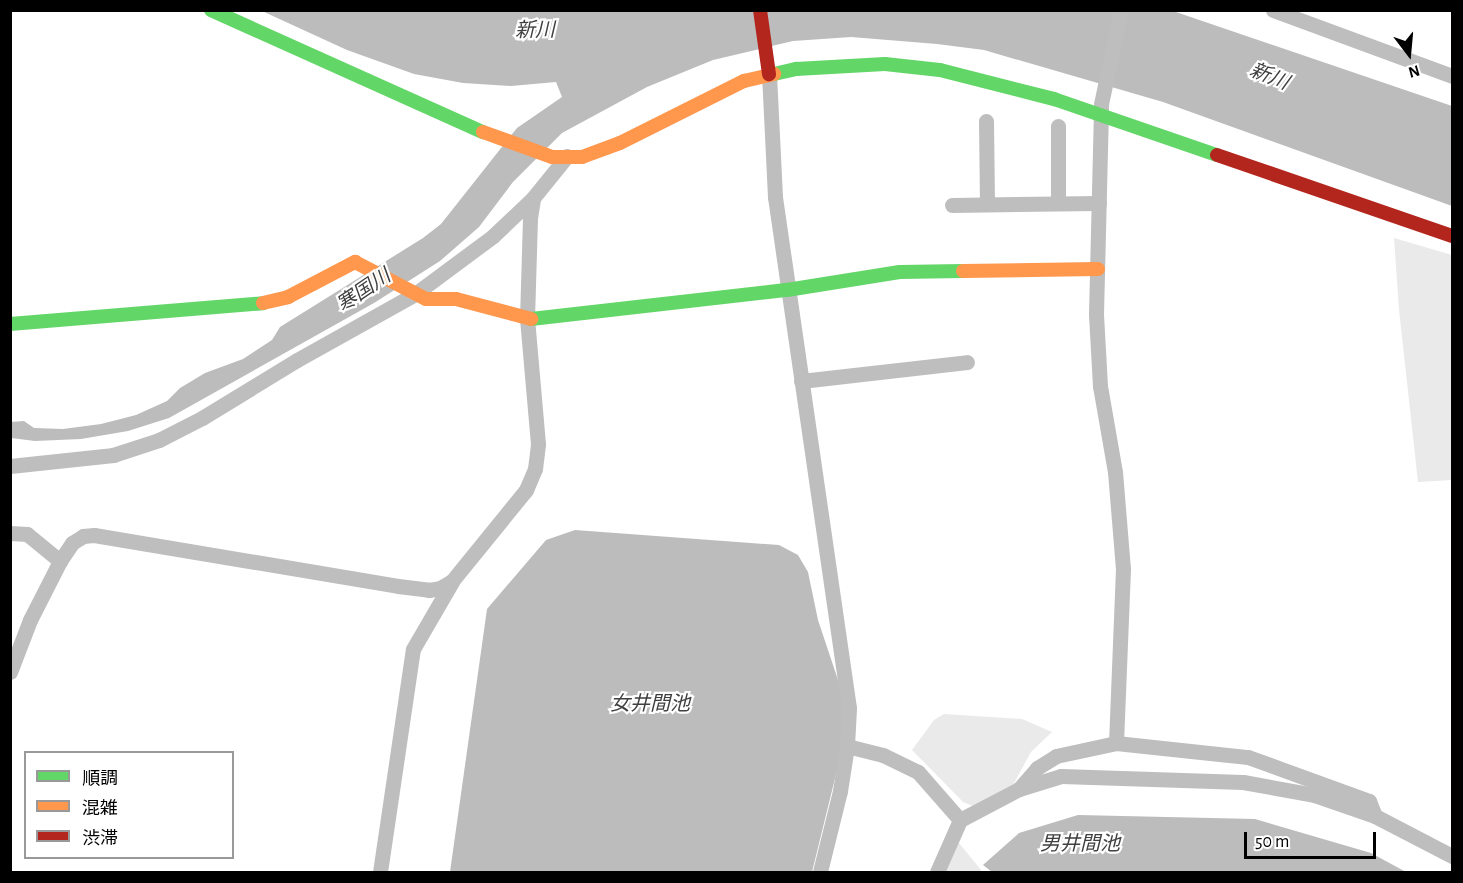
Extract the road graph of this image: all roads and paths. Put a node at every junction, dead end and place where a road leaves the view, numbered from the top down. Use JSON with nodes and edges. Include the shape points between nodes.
{"nodes":[{"id":1,"x":211,"y":10,"type":"edge"},
{"id":2,"x":760,"y":10,"type":"edge"},
{"id":3,"x":1121,"y":10,"type":"edge"},
{"id":4,"x":1273,"y":10,"type":"edge"},
{"id":5,"x":768,"y":68,"type":"junction"},
{"id":6,"x":1445,"y":71,"type":"edge"},
{"id":7,"x":1452,"y":76,"type":"edge"},
{"id":8,"x":1100,"y":110,"type":"junction"},
{"id":9,"x":987,"y":121,"type":"dead end"},
{"id":10,"x":1058,"y":126,"type":"dead end"},
{"id":11,"x":560,"y":156,"type":"junction"},
{"id":12,"x":533,"y":198,"type":"junction"},
{"id":13,"x":1058,"y":203,"type":"junction"},
{"id":14,"x":1099,"y":203,"type":"junction"},
{"id":15,"x":952,"y":204,"type":"dead end"},
{"id":16,"x":987,"y":204,"type":"junction"},
{"id":17,"x":1452,"y":236,"type":"edge"},
{"id":18,"x":1098,"y":269,"type":"junction"},
{"id":19,"x":787,"y":290,"type":"junction"},
{"id":20,"x":410,"y":291,"type":"junction"},
{"id":21,"x":527,"y":319,"type":"junction"},
{"id":22,"x":10,"y":324,"type":"edge"},
{"id":23,"x":967,"y":362,"type":"dead end"},
{"id":24,"x":801,"y":381,"type":"junction"},
{"id":25,"x":10,"y":466,"type":"edge"},
{"id":26,"x":10,"y":533,"type":"edge"},
{"id":27,"x":60,"y":561,"type":"junction"},
{"id":28,"x":452,"y":581,"type":"junction"},
{"id":29,"x":10,"y":672,"type":"edge"},
{"id":30,"x":1116,"y":743,"type":"junction"},
{"id":31,"x":848,"y":746,"type":"junction"},
{"id":32,"x":1019,"y":789,"type":"junction"},
{"id":33,"x":1375,"y":816,"type":"junction"},
{"id":34,"x":960,"y":820,"type":"junction"},
{"id":35,"x":1452,"y":856,"type":"edge"},
{"id":36,"x":380,"y":873,"type":"edge"},
{"id":37,"x":820,"y":873,"type":"edge"},
{"id":38,"x":937,"y":873,"type":"edge"}],
"edges":[{"from":1,"to":11,"type":"street","via":[[505,141]]},
{"from":2,"to":5,"type":"street"},
{"from":3,"to":8,"type":"street"},
{"from":4,"to":6,"type":"street"},
{"from":5,"to":8,"type":"street","via":[[885,64],[940,70]]},
{"from":5,"to":11,"type":"street","via":[[620,143],[582,157]]},
{"from":5,"to":19,"type":"street","via":[[775,196]]},
{"from":6,"to":7,"type":"street"},
{"from":8,"to":14,"type":"street"},
{"from":8,"to":17,"type":"street"},
{"from":9,"to":16,"type":"street"},
{"from":10,"to":13,"type":"street"},
{"from":11,"to":12,"type":"street"},
{"from":12,"to":20,"type":"street","via":[[493,236]]},
{"from":12,"to":21,"type":"street"},
{"from":13,"to":14,"type":"street"},
{"from":13,"to":16,"type":"street"},
{"from":14,"to":18,"type":"street"},
{"from":15,"to":16,"type":"street"},
{"from":18,"to":19,"type":"street","via":[[900,272]]},
{"from":18,"to":30,"type":"street","via":[[1096,351],[1116,482],[1123,569]]},
{"from":19,"to":21,"type":"street"},
{"from":19,"to":24,"type":"street"},
{"from":20,"to":21,"type":"street","via":[[426,299],[456,299]]},
{"from":20,"to":22,"type":"street","via":[[355,262],[288,297],[256,304]]},
{"from":20,"to":25,"type":"street","via":[[202,418],[159,440],[113,455]]},
{"from":21,"to":28,"type":"street","via":[[538,444],[535,469],[526,490]]},
{"from":23,"to":24,"type":"street"},
{"from":24,"to":31,"type":"street","via":[[844,662]]},
{"from":26,"to":27,"type":"street","via":[[27,534]]},
{"from":27,"to":28,"type":"street","via":[[72,543],[93,535],[429,590]]},
{"from":27,"to":29,"type":"street","via":[[30,620]]},
{"from":28,"to":36,"type":"street","via":[[413,650]]},
{"from":30,"to":32,"type":"street","via":[[1056,756],[1037,768]]},
{"from":30,"to":33,"type":"street","via":[[1248,757],[1369,801]]},
{"from":31,"to":34,"type":"street","via":[[883,754],[918,772]]},
{"from":31,"to":37,"type":"street"},
{"from":32,"to":33,"type":"street","via":[[1061,776],[1243,782],[1314,795]]},
{"from":32,"to":34,"type":"street"},
{"from":33,"to":35,"type":"street"},
{"from":34,"to":38,"type":"street"}]}
